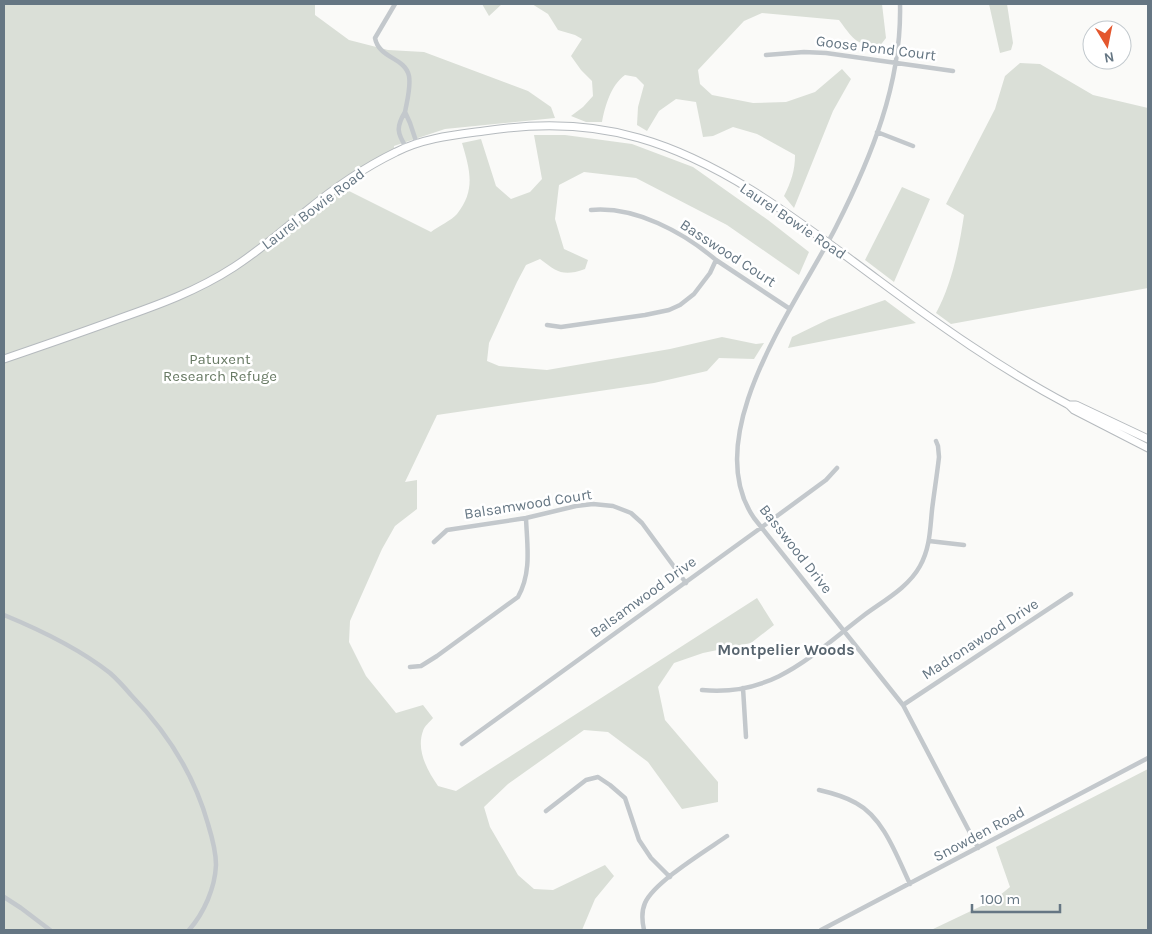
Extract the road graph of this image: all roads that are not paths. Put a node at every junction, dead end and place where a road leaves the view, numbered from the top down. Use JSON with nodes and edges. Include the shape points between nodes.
{"nodes":[{"id":1,"x":395,"y":4,"type":"edge"},
{"id":2,"x":900,"y":4,"type":"edge"},
{"id":3,"x":766,"y":55,"type":"dead end"},
{"id":4,"x":896,"y":63,"type":"junction"},
{"id":5,"x":953,"y":70,"type":"dead end"},
{"id":6,"x":405,"y":112,"type":"junction"},
{"id":7,"x":877,"y":132,"type":"junction"},
{"id":8,"x":417,"y":144,"type":"junction"},
{"id":9,"x":913,"y":146,"type":"dead end"},
{"id":10,"x":406,"y":147,"type":"junction"},
{"id":11,"x":591,"y":210,"type":"dead end"},
{"id":12,"x":827,"y":242,"type":"junction"},
{"id":13,"x":716,"y":260,"type":"junction"},
{"id":14,"x":790,"y":310,"type":"junction"},
{"id":15,"x":547,"y":325,"type":"dead end"},
{"id":16,"x":4,"y":359,"type":"edge"},
{"id":17,"x":1069,"y":405,"type":"junction"},
{"id":18,"x":1148,"y":439,"type":"edge"},
{"id":19,"x":936,"y":441,"type":"dead end"},
{"id":20,"x":1148,"y":448,"type":"edge"},
{"id":21,"x":837,"y":468,"type":"dead end"},
{"id":22,"x":526,"y":518,"type":"junction"},
{"id":23,"x":762,"y":528,"type":"junction"},
{"id":24,"x":930,"y":541,"type":"junction"},
{"id":25,"x":434,"y":542,"type":"dead end"},
{"id":26,"x":964,"y":545,"type":"dead end"},
{"id":27,"x":686,"y":582,"type":"junction"},
{"id":28,"x":1071,"y":594,"type":"dead end"},
{"id":29,"x":4,"y":615,"type":"edge"},
{"id":30,"x":844,"y":630,"type":"junction"},
{"id":31,"x":410,"y":667,"type":"dead end"},
{"id":32,"x":744,"y":688,"type":"junction"},
{"id":33,"x":702,"y":690,"type":"dead end"},
{"id":34,"x":903,"y":705,"type":"junction"},
{"id":35,"x":746,"y":737,"type":"dead end"},
{"id":36,"x":462,"y":744,"type":"dead end"},
{"id":37,"x":1148,"y":758,"type":"edge"},
{"id":38,"x":818,"y":790,"type":"dead end"},
{"id":39,"x":546,"y":811,"type":"dead end"},
{"id":40,"x":727,"y":836,"type":"dead end"},
{"id":41,"x":978,"y":848,"type":"junction"},
{"id":42,"x":670,"y":877,"type":"junction"},
{"id":43,"x":910,"y":884,"type":"junction"},
{"id":44,"x":4,"y":897,"type":"edge"},
{"id":45,"x":50,"y":930,"type":"edge"},
{"id":46,"x":189,"y":930,"type":"edge"},
{"id":47,"x":644,"y":930,"type":"edge"},
{"id":48,"x":821,"y":930,"type":"edge"}],
"edges":[{"from":1,"to":6,"type":"street","via":[[375,38],[379,49],[404,66],[408,75]]},
{"from":2,"to":4,"type":"street","name":"Basswood Drive"},
{"from":3,"to":4,"type":"street","name":"Goose Pond Court","via":[[814,52]]},
{"from":4,"to":5,"type":"street","name":"Goose Pond Court"},
{"from":4,"to":7,"type":"street","name":"Basswood Drive"},
{"from":6,"to":8,"type":"street"},
{"from":6,"to":10,"type":"street","via":[[398,129]]},
{"from":7,"to":9,"type":"street"},
{"from":7,"to":12,"type":"street","name":"Basswood Drive"},
{"from":8,"to":10,"type":"main road","name":"Laurel Bowie Road"},
{"from":8,"to":12,"type":"main road","name":"Laurel Bowie Road","via":[[475,132],[536,125],[579,126],[637,137],[713,168],[765,198]]},
{"from":10,"to":16,"type":"main road","name":"Laurel Bowie Road","via":[[338,186],[236,266],[208,283],[162,304]]},
{"from":11,"to":13,"type":"street","name":"Basswood Court","via":[[609,209],[640,216],[676,233]]},
{"from":12,"to":14,"type":"street","name":"Basswood Drive"},
{"from":12,"to":17,"type":"main road","name":"Laurel Bowie Road","via":[[992,360]]},
{"from":13,"to":14,"type":"street","name":"Basswood Court"},
{"from":13,"to":15,"type":"street","via":[[694,294],[669,310],[562,327]]},
{"from":14,"to":23,"type":"street","name":"Basswood Drive","via":[[746,405],[738,440],[739,484],[747,507]]},
{"from":17,"to":18,"type":"main road","name":"Laurel Bowie Road","via":[[1076,405]]},
{"from":17,"to":20,"type":"main road","name":"Laurel Bowie Road"},
{"from":19,"to":24,"type":"street","via":[[939,458]]},
{"from":21,"to":23,"type":"street","name":"Balsamwood Drive"},
{"from":22,"to":25,"type":"street","name":"Balsamwood Court","via":[[447,530]]},
{"from":22,"to":27,"type":"street","name":"Balsamwood Court","via":[[594,504],[622,508],[642,523]]},
{"from":22,"to":31,"type":"street","via":[[528,562],[524,585],[518,596],[421,666]]},
{"from":23,"to":27,"type":"street","name":"Balsamwood Drive"},
{"from":23,"to":30,"type":"street","name":"Basswood Drive"},
{"from":24,"to":26,"type":"street"},
{"from":24,"to":30,"type":"street","via":[[912,577]]},
{"from":27,"to":36,"type":"street","name":"Balsamwood Drive"},
{"from":28,"to":34,"type":"street","name":"Madronawood Drive"},
{"from":29,"to":46,"type":"street","via":[[86,656],[111,674],[175,748],[204,809],[216,858],[208,900]]},
{"from":30,"to":32,"type":"street","via":[[793,670]]},
{"from":30,"to":34,"type":"street","name":"Basswood Drive"},
{"from":32,"to":33,"type":"street"},
{"from":32,"to":35,"type":"street"},
{"from":34,"to":41,"type":"street","name":"Basswood Drive"},
{"from":37,"to":41,"type":"street","name":"Snowden Road"},
{"from":38,"to":43,"type":"street","via":[[839,795],[866,810],[884,834]]},
{"from":39,"to":42,"type":"street","via":[[586,780],[598,777],[625,798],[639,840]]},
{"from":40,"to":42,"type":"street"},
{"from":41,"to":43,"type":"street","name":"Snowden Road"},
{"from":42,"to":47,"type":"street","via":[[653,890],[645,903],[642,915]]},
{"from":43,"to":48,"type":"street","name":"Snowden Road"},
{"from":44,"to":45,"type":"street"}]}
